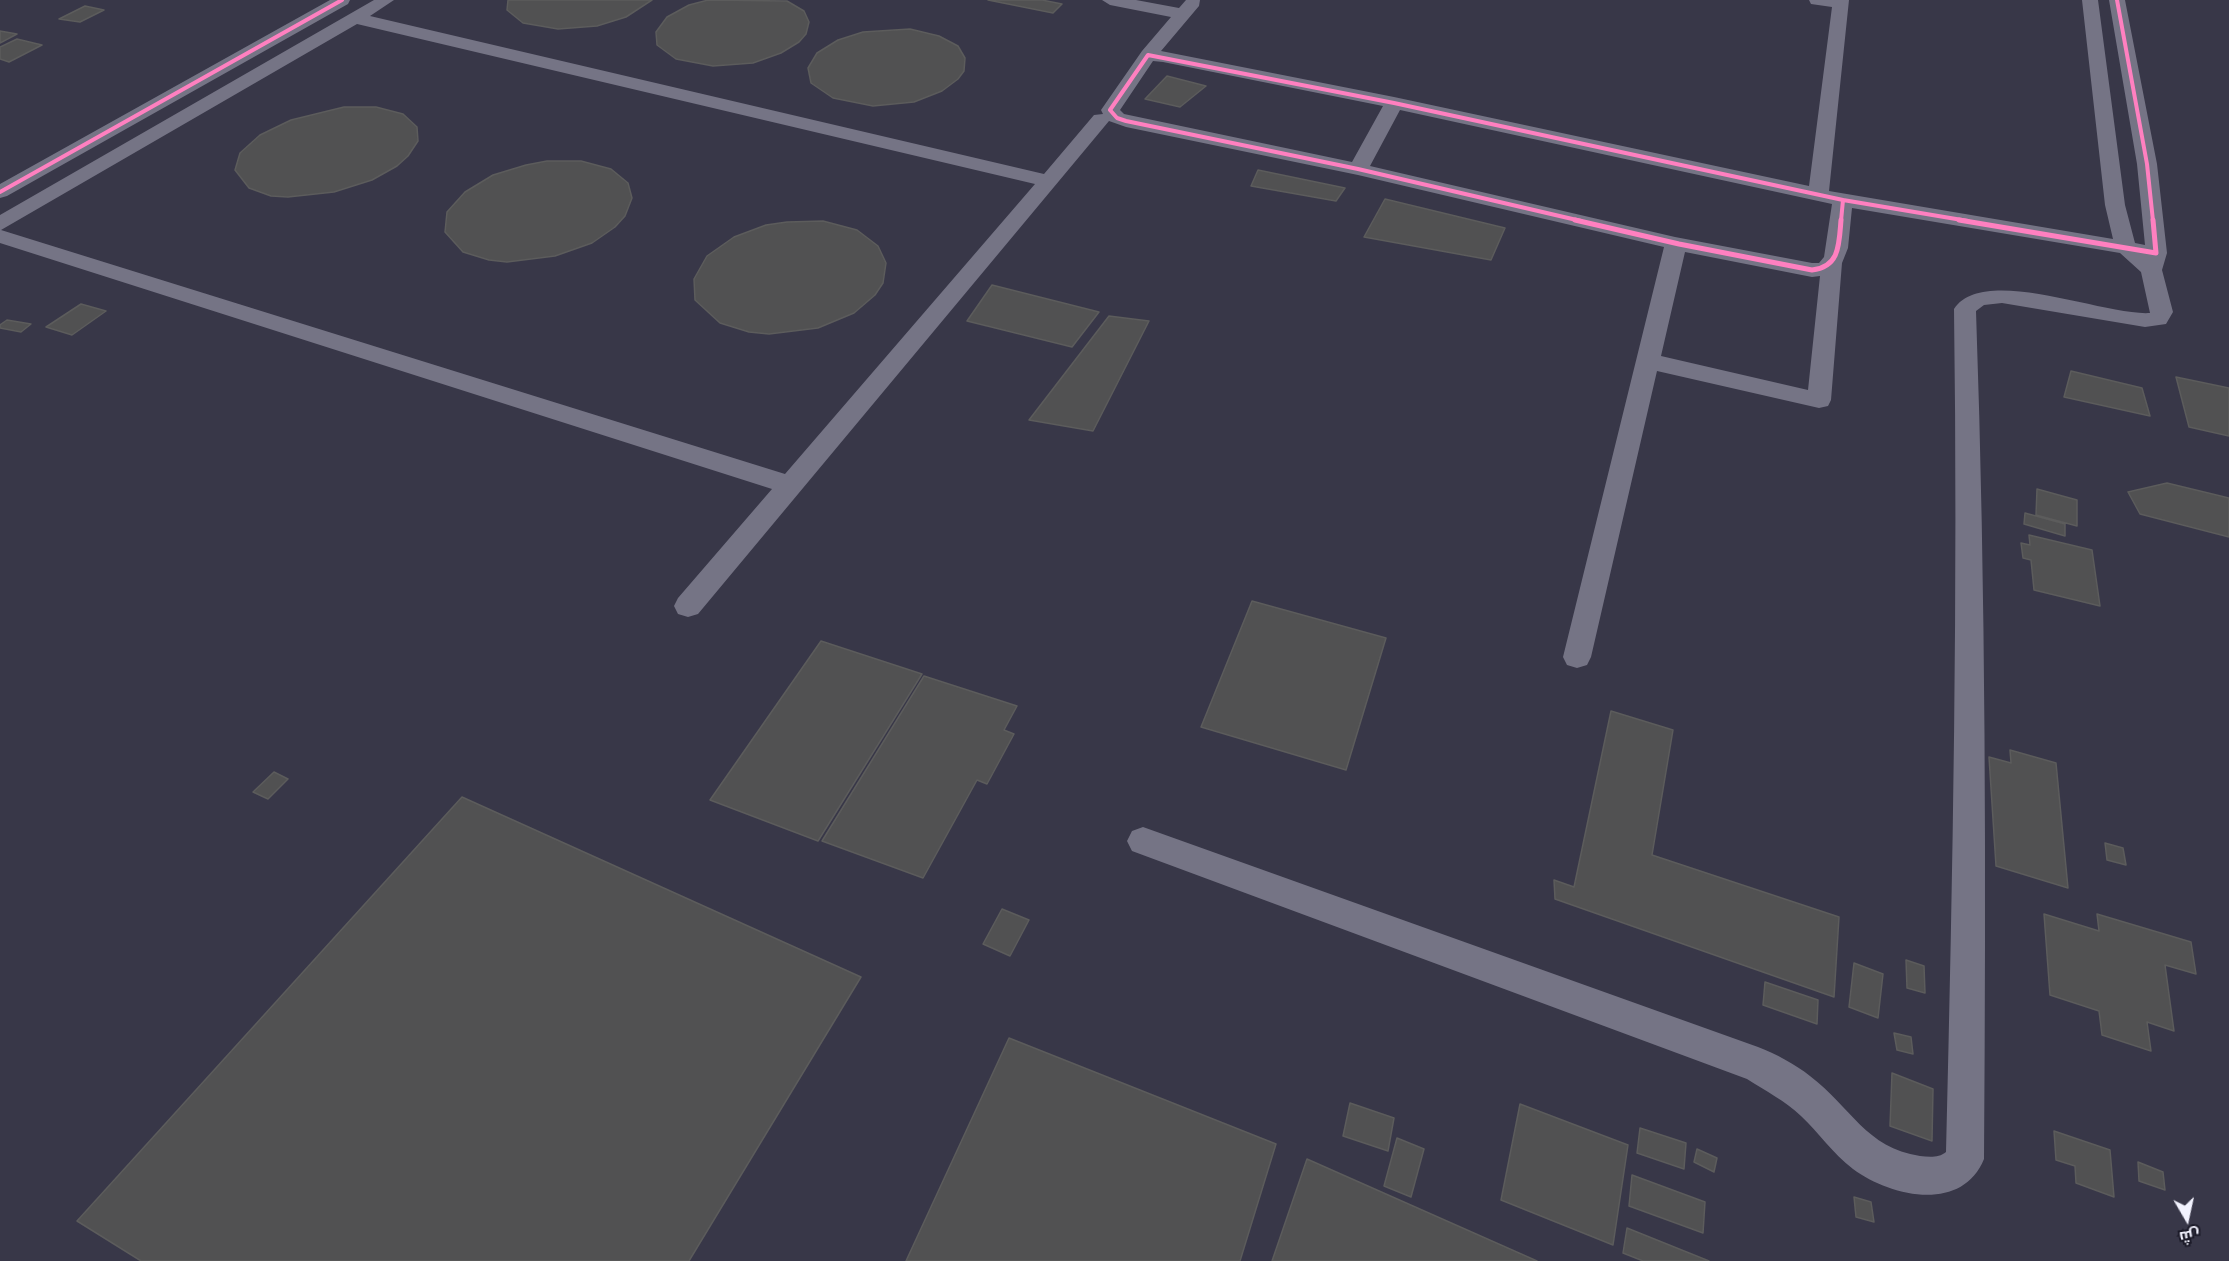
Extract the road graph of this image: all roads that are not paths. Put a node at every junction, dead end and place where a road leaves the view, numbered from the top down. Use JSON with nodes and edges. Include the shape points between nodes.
{"nodes":[{"id":1,"x":342,"y":0,"type":"edge"},
{"id":2,"x":386,"y":0,"type":"edge"},
{"id":3,"x":1110,"y":0,"type":"edge"},
{"id":4,"x":1194,"y":0,"type":"edge"},
{"id":5,"x":1817,"y":0,"type":"edge"},
{"id":6,"x":2090,"y":0,"type":"edge"},
{"id":7,"x":2117,"y":0,"type":"edge"},
{"id":8,"x":1841,"y":2,"type":"edge"},
{"id":9,"x":1182,"y":14,"type":"junction"},
{"id":10,"x":355,"y":18,"type":"junction"},
{"id":11,"x":1148,"y":55,"type":"junction"},
{"id":12,"x":1394,"y":103,"type":"junction"},
{"id":13,"x":1101,"y":119,"type":"dead end"},
{"id":14,"x":1358,"y":170,"type":"junction"},
{"id":15,"x":1048,"y":181,"type":"junction"},
{"id":16,"x":0,"y":192,"type":"edge"},
{"id":17,"x":1818,"y":194,"type":"junction"},
{"id":18,"x":1843,"y":200,"type":"junction"},
{"id":19,"x":0,"y":224,"type":"edge"},
{"id":20,"x":0,"y":236,"type":"edge"},
{"id":21,"x":1676,"y":243,"type":"junction"},
{"id":22,"x":2125,"y":247,"type":"junction"},
{"id":23,"x":2153,"y":262,"type":"junction"},
{"id":24,"x":1832,"y":264,"type":"junction"},
{"id":25,"x":1648,"y":361,"type":"junction"},
{"id":26,"x":789,"y":485,"type":"junction"},
{"id":27,"x":688,"y":606,"type":"dead end"},
{"id":28,"x":1577,"y":657,"type":"dead end"},
{"id":29,"x":1143,"y":841,"type":"dead end"}],
"edges":[{"from":1,"to":16,"type":"street"},
{"from":2,"to":10,"type":"street"},
{"from":3,"to":9,"type":"street"},
{"from":4,"to":9,"type":"street"},
{"from":5,"to":8,"type":"street"},
{"from":6,"to":22,"type":"street","via":[[2115,205]]},
{"from":7,"to":23,"type":"street","via":[[2147,164]]},
{"from":8,"to":17,"type":"street"},
{"from":9,"to":11,"type":"street"},
{"from":10,"to":15,"type":"street"},
{"from":10,"to":19,"type":"street"},
{"from":11,"to":12,"type":"street"},
{"from":11,"to":14,"type":"street","via":[[1110,110],[1117,118]]},
{"from":12,"to":14,"type":"street"},
{"from":12,"to":17,"type":"street"},
{"from":13,"to":15,"type":"street"},
{"from":14,"to":21,"type":"street"},
{"from":15,"to":26,"type":"street"},
{"from":17,"to":18,"type":"street"},
{"from":18,"to":22,"type":"street"},
{"from":18,"to":24,"type":"street"},
{"from":20,"to":26,"type":"street"},
{"from":21,"to":24,"type":"street","via":[[1812,270]]},
{"from":21,"to":25,"type":"street"},
{"from":22,"to":23,"type":"street"},
{"from":23,"to":29,"type":"street","via":[[2162,312],[2158,319],[2113,317],[2002,296],[1978,299],[1965,309],[1971,787],[1965,1159],[1959,1168],[1935,1177],[1892,1170],[1868,1159],[1798,1089],[1758,1065]]},
{"from":24,"to":25,"type":"street","via":[[1819,400]]},
{"from":25,"to":28,"type":"street"},
{"from":26,"to":27,"type":"street"}]}
